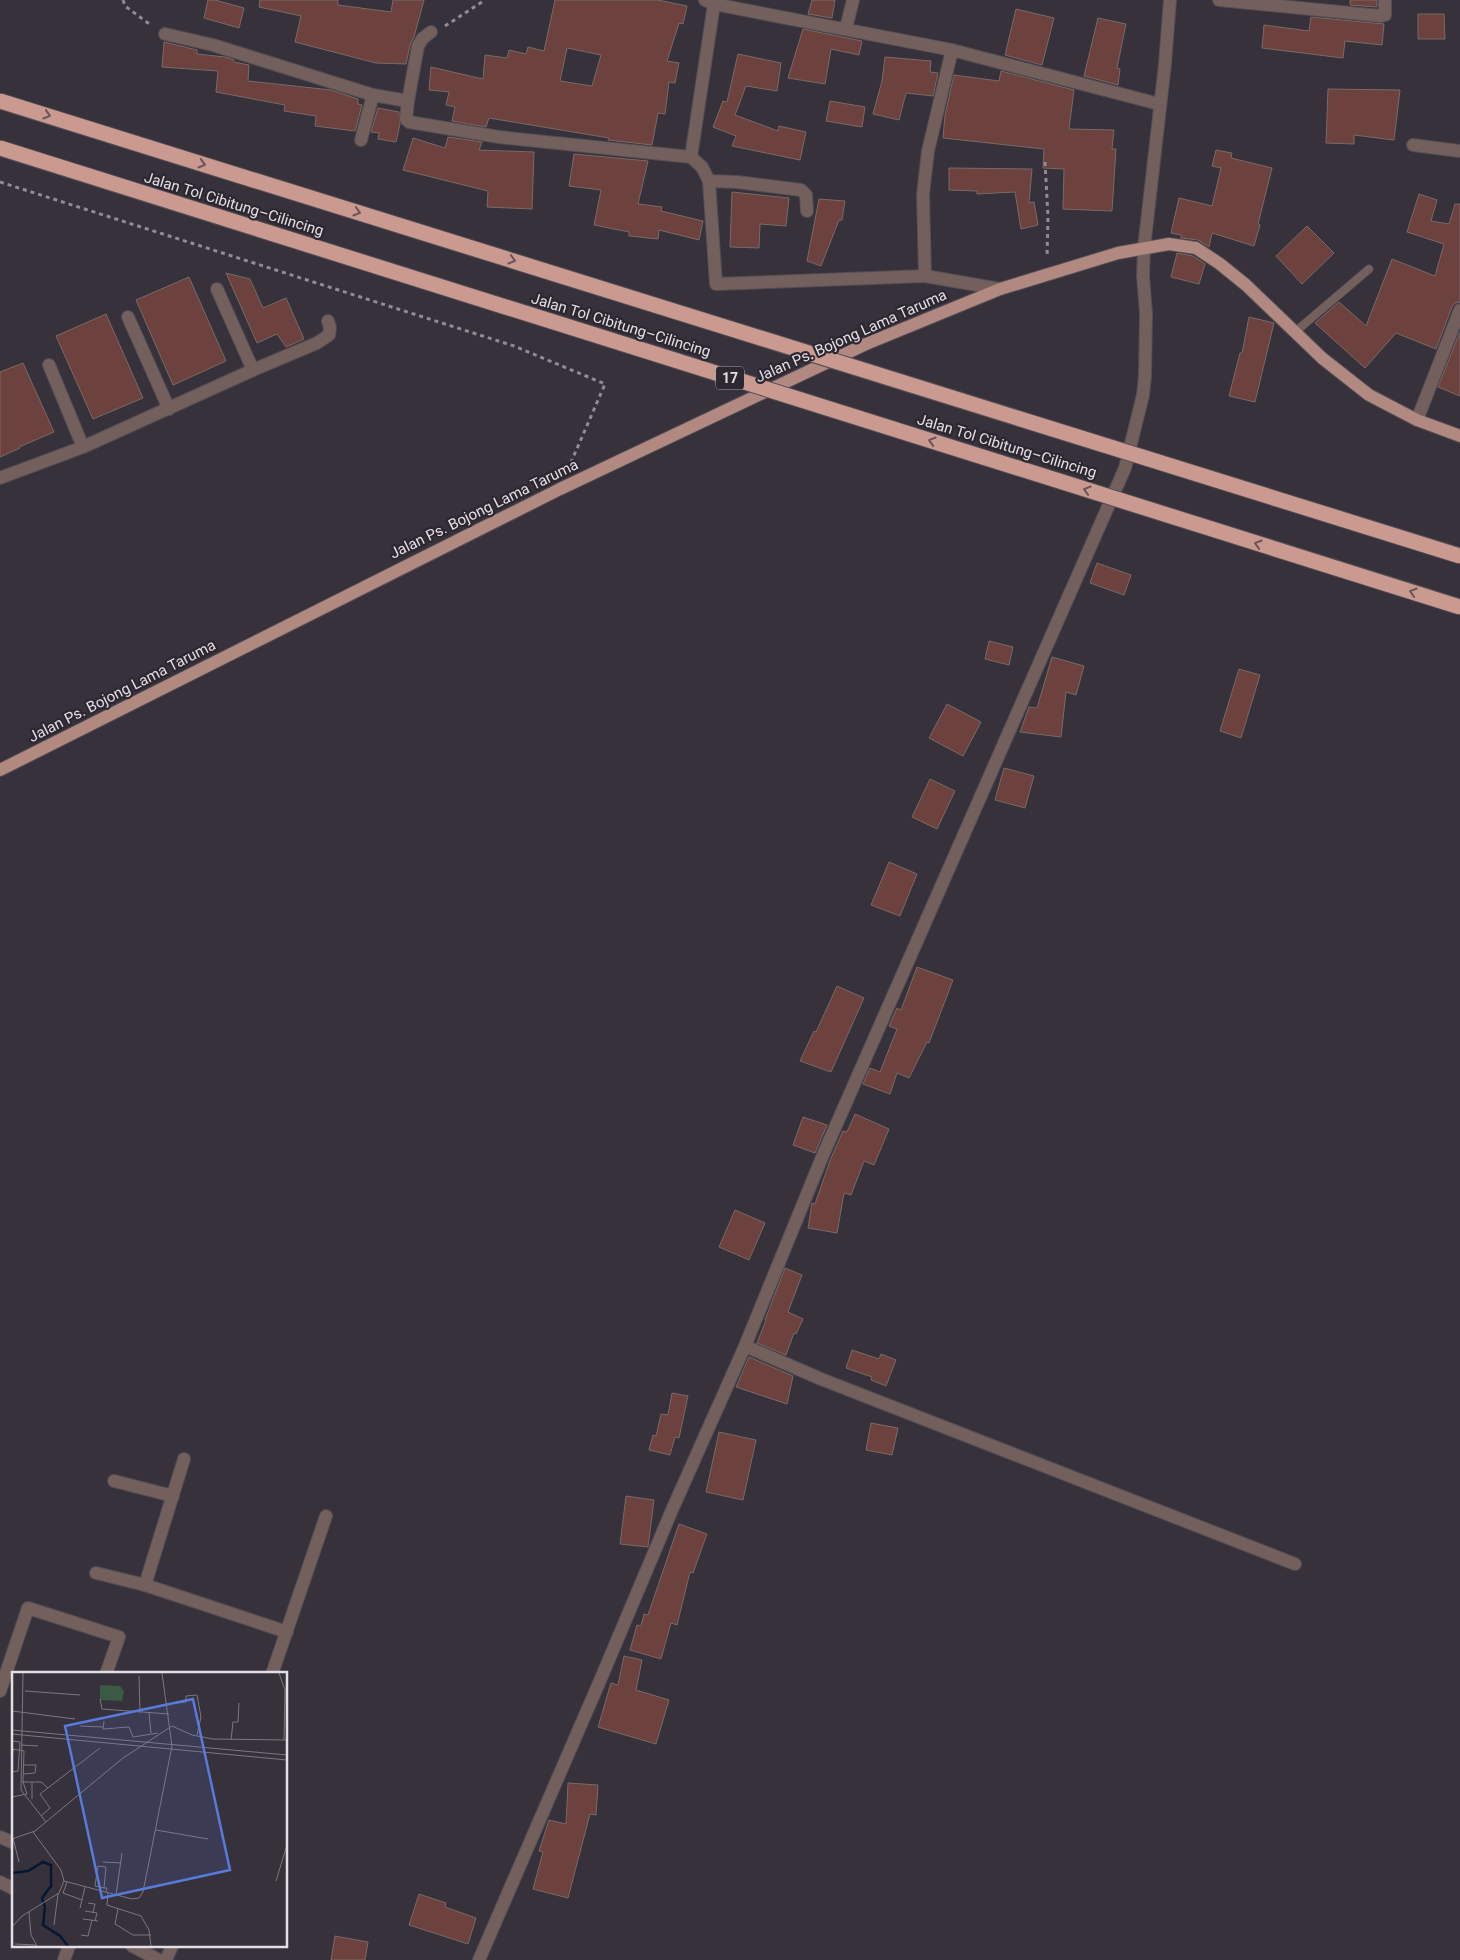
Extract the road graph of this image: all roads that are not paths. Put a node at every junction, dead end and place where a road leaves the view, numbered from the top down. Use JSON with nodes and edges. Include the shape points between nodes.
{"nodes":[{"id":1,"x":852,"y":0,"type":"edge"},
{"id":2,"x":1170,"y":0,"type":"edge"},
{"id":3,"x":1219,"y":0,"type":"edge"},
{"id":4,"x":1386,"y":0,"type":"edge"},
{"id":5,"x":709,"y":2,"type":"edge"},
{"id":6,"x":846,"y":28,"type":"junction"},
{"id":7,"x":431,"y":32,"type":"road end"},
{"id":8,"x":165,"y":34,"type":"road end"},
{"id":9,"x":952,"y":50,"type":"junction"},
{"id":10,"x":373,"y":95,"type":"junction"},
{"id":11,"x":0,"y":101,"type":"edge"},
{"id":12,"x":408,"y":101,"type":"junction"},
{"id":13,"x":1159,"y":104,"type":"junction"},
{"id":14,"x":361,"y":140,"type":"dead end"},
{"id":15,"x":1413,"y":145,"type":"dead end"},
{"id":16,"x":0,"y":148,"type":"edge"},
{"id":17,"x":1460,"y":151,"type":"edge"},
{"id":18,"x":691,"y":158,"type":"junction"},
{"id":19,"x":709,"y":181,"type":"junction"},
{"id":20,"x":807,"y":211,"type":"dead end"},
{"id":21,"x":1144,"y":248,"type":"junction"},
{"id":22,"x":1369,"y":269,"type":"dead end"},
{"id":23,"x":925,"y":276,"type":"junction"},
{"id":24,"x":217,"y":289,"type":"dead end"},
{"id":25,"x":1000,"y":290,"type":"junction"},
{"id":26,"x":1460,"y":310,"type":"edge"},
{"id":27,"x":128,"y":317,"type":"dead end"},
{"id":28,"x":328,"y":321,"type":"dead end"},
{"id":29,"x":1295,"y":332,"type":"junction"},
{"id":30,"x":49,"y":365,"type":"dead end"},
{"id":31,"x":254,"y":370,"type":"junction"},
{"id":32,"x":169,"y":409,"type":"junction"},
{"id":33,"x":1418,"y":420,"type":"junction"},
{"id":34,"x":1460,"y":436,"type":"edge"},
{"id":35,"x":82,"y":448,"type":"junction"},
{"id":36,"x":0,"y":478,"type":"edge"},
{"id":37,"x":1460,"y":556,"type":"edge"},
{"id":38,"x":1460,"y":607,"type":"edge"},
{"id":39,"x":0,"y":770,"type":"edge"},
{"id":40,"x":745,"y":1346,"type":"junction"},
{"id":41,"x":184,"y":1458,"type":"dead end"},
{"id":42,"x":114,"y":1481,"type":"dead end"},
{"id":43,"x":172,"y":1496,"type":"junction"},
{"id":44,"x":326,"y":1516,"type":"dead end"},
{"id":45,"x":1295,"y":1564,"type":"dead end"},
{"id":46,"x":96,"y":1573,"type":"dead end"},
{"id":47,"x":145,"y":1585,"type":"junction"},
{"id":48,"x":287,"y":1632,"type":"junction"},
{"id":49,"x":107,"y":1672,"type":"edge"},
{"id":50,"x":273,"y":1672,"type":"edge"},
{"id":51,"x":0,"y":1691,"type":"edge"},
{"id":52,"x":0,"y":1837,"type":"edge"},
{"id":53,"x":12,"y":1842,"type":"edge"},
{"id":54,"x":0,"y":1882,"type":"edge"},
{"id":55,"x":12,"y":1887,"type":"edge"},
{"id":56,"x":68,"y":1948,"type":"edge"},
{"id":57,"x":136,"y":1948,"type":"edge"},
{"id":58,"x":171,"y":1948,"type":"edge"},
{"id":59,"x":64,"y":1960,"type":"edge"},
{"id":60,"x":160,"y":1960,"type":"edge"},
{"id":61,"x":166,"y":1960,"type":"edge"},
{"id":62,"x":479,"y":1960,"type":"edge"}],
"edges":[{"from":1,"to":6,"type":"street"},
{"from":2,"to":13,"type":"street"},
{"from":3,"to":4,"type":"street","via":[[1380,16],[1385,15]]},
{"from":5,"to":6,"type":"street"},
{"from":5,"to":18,"type":"street"},
{"from":6,"to":9,"type":"street"},
{"from":7,"to":12,"type":"street","via":[[418,46]]},
{"from":8,"to":10,"type":"street","via":[[222,47]]},
{"from":9,"to":13,"type":"street"},
{"from":9,"to":23,"type":"street","via":[[928,151],[923,194]]},
{"from":10,"to":12,"type":"street"},
{"from":10,"to":14,"type":"street"},
{"from":11,"to":37,"type":"highway","name":"Jalan Tol Cibitung–Cilincing","one_way":true,"bridge":true},
{"from":12,"to":18,"type":"street","via":[[406,119],[426,126]]},
{"from":13,"to":21,"type":"street"},
{"from":15,"to":17,"type":"street"},
{"from":38,"to":16,"type":"highway","name":"Jalan Tol Cibitung–Cilincing","number":"17","one_way":true,"bridge":true},
{"from":18,"to":19,"type":"street","via":[[702,167]]},
{"from":19,"to":20,"type":"street","via":[[801,190],[806,195]]},
{"from":19,"to":23,"type":"street","via":[[716,284]]},
{"from":21,"to":25,"type":"main road","name":"Jalan Ps. Bojong Lama Taruma"},
{"from":21,"to":29,"type":"main road","name":"Jalan Ps. Bojong Lama Taruma","via":[[1169,244],[1196,248],[1246,285]]},
{"from":21,"to":40,"type":"street","via":[[1145,376],[1125,468],[823,1155]]},
{"from":22,"to":29,"type":"lane"},
{"from":23,"to":25,"type":"street"},
{"from":24,"to":31,"type":"street"},
{"from":25,"to":39,"type":"main road","name":"Jalan Ps. Bojong Lama Taruma","via":[[866,344],[560,488]]},
{"from":26,"to":33,"type":"street"},
{"from":27,"to":32,"type":"street"},
{"from":28,"to":31,"type":"street","via":[[330,331],[325,338]]},
{"from":29,"to":33,"type":"main road","name":"Jalan Ps. Bojong Lama Taruma","via":[[1369,395]]},
{"from":30,"to":35,"type":"street"},
{"from":31,"to":32,"type":"street"},
{"from":32,"to":35,"type":"street"},
{"from":33,"to":34,"type":"main road","name":"Jalan Ps. Bojong Lama Taruma"},
{"from":35,"to":36,"type":"street"},
{"from":40,"to":45,"type":"street","via":[[830,1383]]},
{"from":40,"to":62,"type":"street"},
{"from":41,"to":43,"type":"street"},
{"from":42,"to":43,"type":"street"},
{"from":43,"to":47,"type":"street"},
{"from":44,"to":48,"type":"street"},
{"from":46,"to":47,"type":"street"},
{"from":47,"to":48,"type":"street"},
{"from":48,"to":50,"type":"street"},
{"from":49,"to":51,"type":"street","via":[[119,1637],[28,1608]]},
{"from":52,"to":53,"type":"street"},
{"from":54,"to":55,"type":"street"},
{"from":56,"to":59,"type":"street"},
{"from":57,"to":60,"type":"street"},
{"from":58,"to":61,"type":"street"}]}
